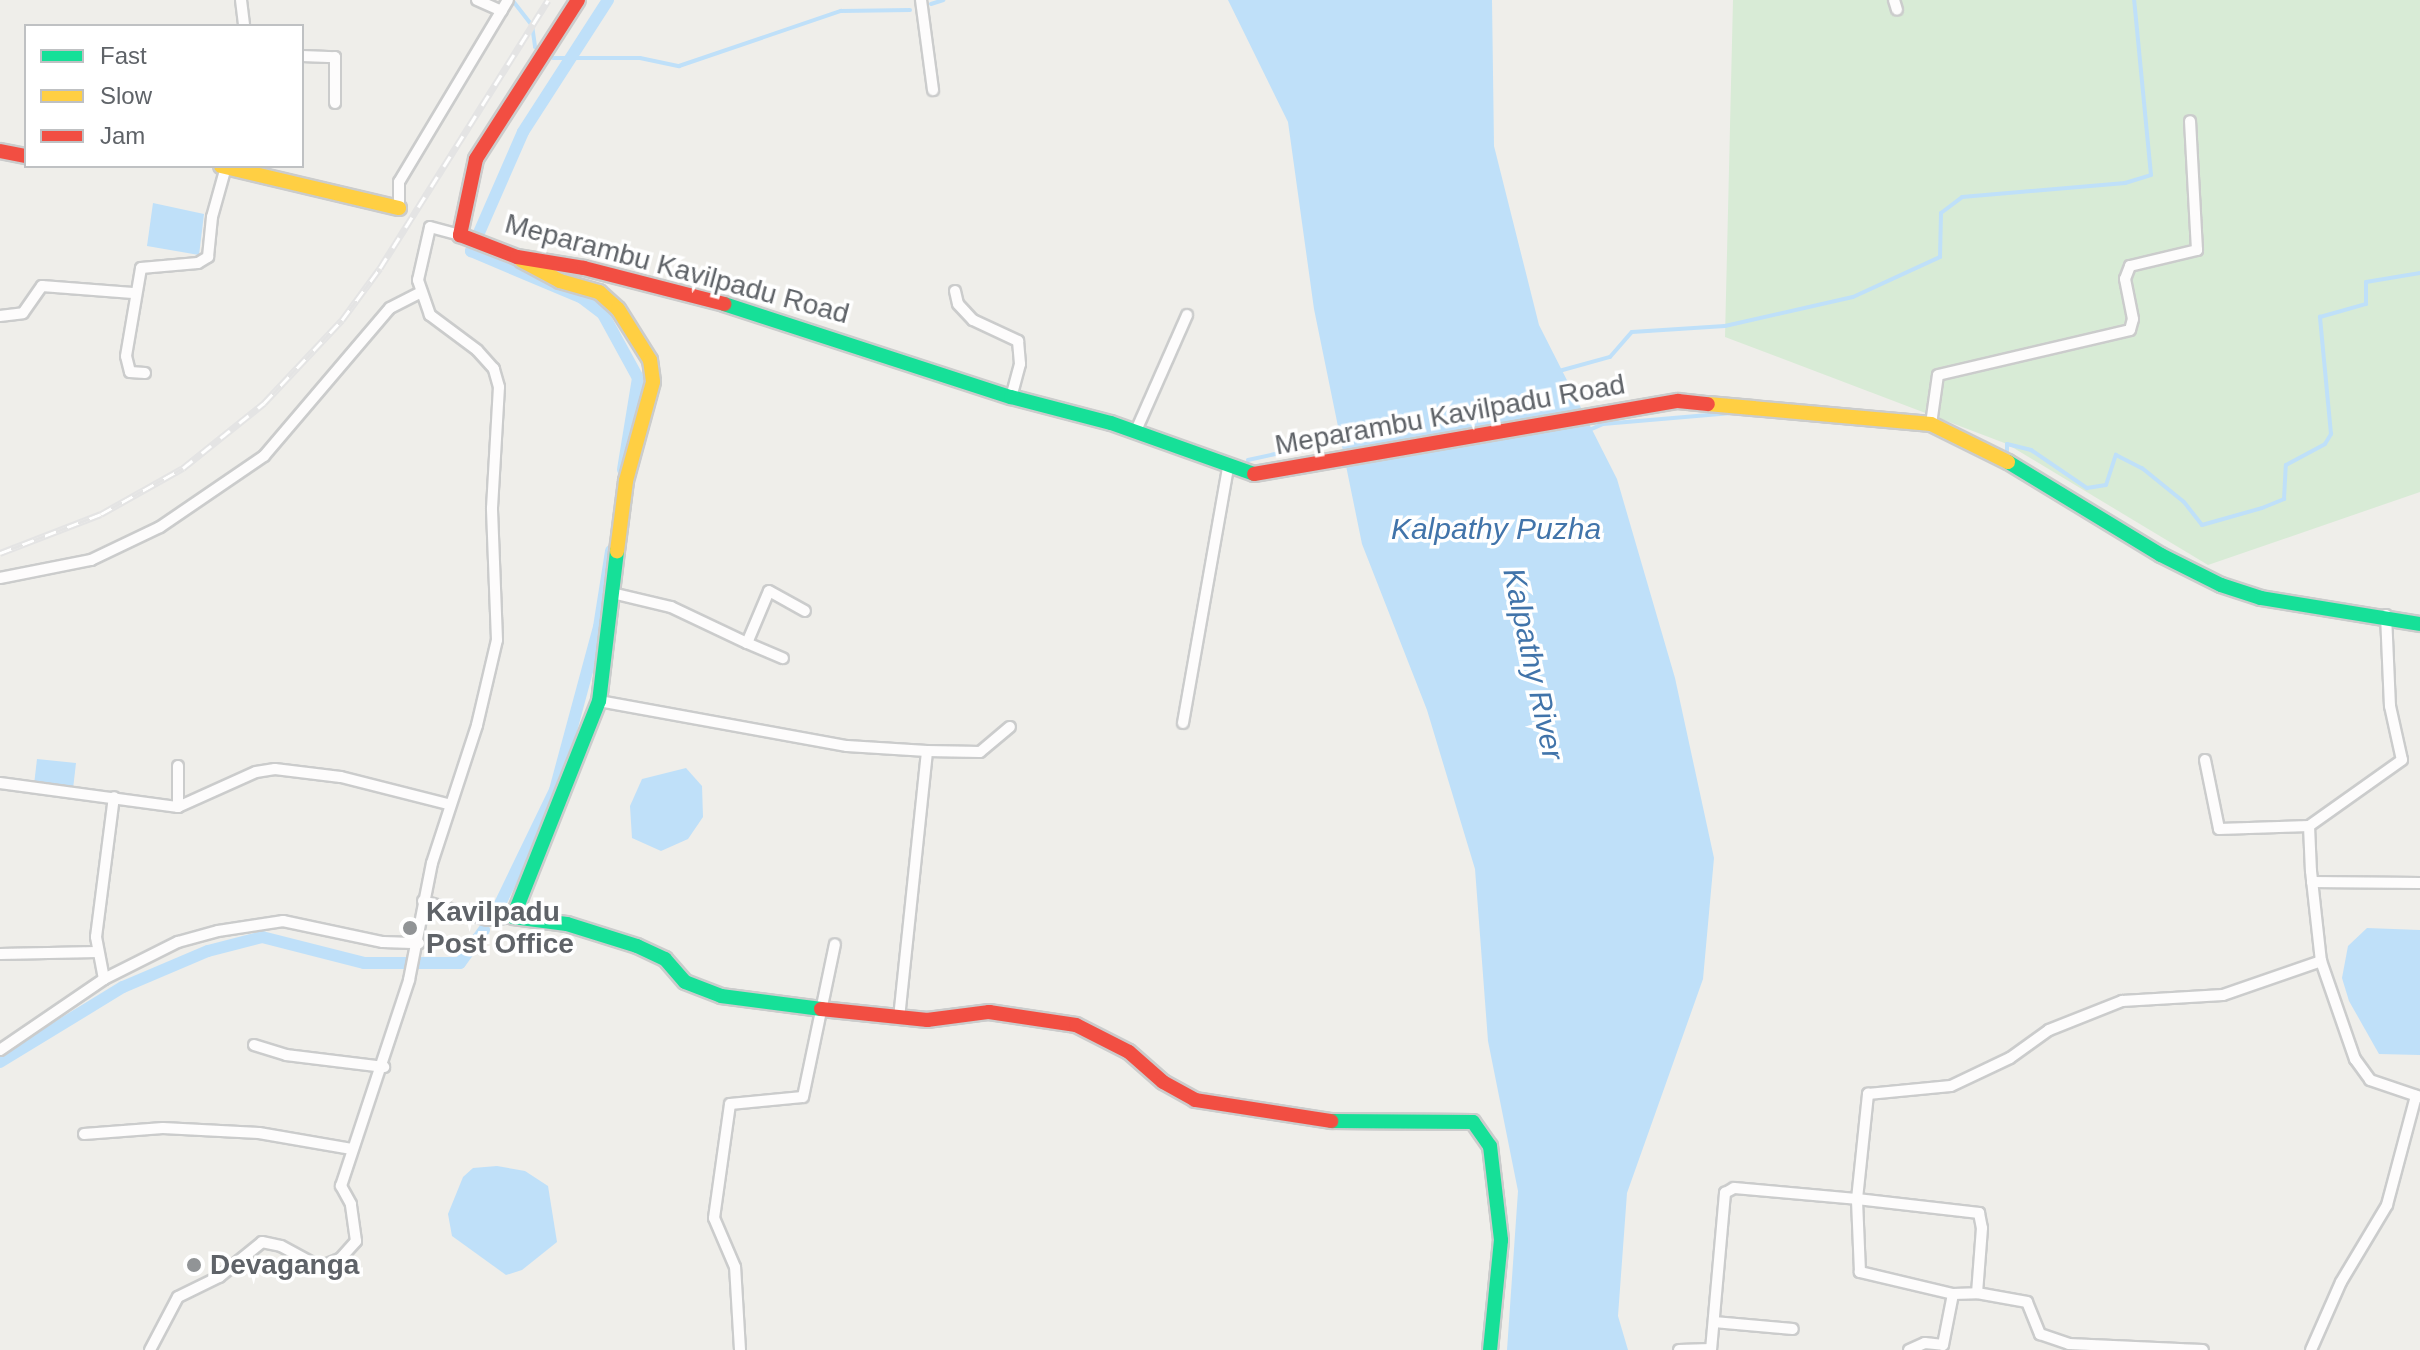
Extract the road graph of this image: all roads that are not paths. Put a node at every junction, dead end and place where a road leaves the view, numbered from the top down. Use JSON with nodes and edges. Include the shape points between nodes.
{"nodes":[{"id":1,"x":241,"y":0,"type":"edge"},
{"id":2,"x":477,"y":0,"type":"edge"},
{"id":3,"x":508,"y":0,"type":"edge"},
{"id":4,"x":578,"y":0,"type":"edge"},
{"id":5,"x":921,"y":0,"type":"edge"},
{"id":6,"x":502,"y":11,"type":"junction"},
{"id":7,"x":244,"y":24,"type":"edge"},
{"id":8,"x":304,"y":56,"type":"edge"},
{"id":9,"x":933,"y":90,"type":"dead end"},
{"id":10,"x":335,"y":103,"type":"dead end"},
{"id":11,"x":2190,"y":121,"type":"dead end"},
{"id":12,"x":0,"y":151,"type":"edge"},
{"id":13,"x":24,"y":156,"type":"edge"},
{"id":14,"x":224,"y":168,"type":"edge"},
{"id":15,"x":263,"y":170,"type":"edge"},
{"id":16,"x":399,"y":208,"type":"joint"},
{"id":17,"x":460,"y":235,"type":"junction"},
{"id":18,"x":517,"y":257,"type":"junction"},
{"id":19,"x":955,"y":291,"type":"dead end"},
{"id":20,"x":133,"y":293,"type":"junction"},
{"id":21,"x":419,"y":293,"type":"junction"},
{"id":22,"x":1187,"y":315,"type":"dead end"},
{"id":23,"x":0,"y":316,"type":"edge"},
{"id":24,"x":145,"y":373,"type":"dead end"},
{"id":25,"x":1011,"y":397,"type":"junction"},
{"id":26,"x":1931,"y":424,"type":"junction"},
{"id":27,"x":1135,"y":433,"type":"junction"},
{"id":28,"x":1228,"y":469,"type":"junction"},
{"id":29,"x":0,"y":578,"type":"edge"},
{"id":30,"x":612,"y":593,"type":"junction"},
{"id":31,"x":805,"y":611,"type":"dead end"},
{"id":32,"x":2386,"y":615,"type":"junction"},
{"id":33,"x":2420,"y":624,"type":"edge"},
{"id":34,"x":747,"y":643,"type":"junction"},
{"id":35,"x":783,"y":658,"type":"dead end"},
{"id":36,"x":599,"y":701,"type":"junction"},
{"id":37,"x":1183,"y":723,"type":"dead end"},
{"id":38,"x":1010,"y":727,"type":"dead end"},
{"id":39,"x":927,"y":751,"type":"junction"},
{"id":40,"x":2205,"y":760,"type":"dead end"},
{"id":41,"x":178,"y":766,"type":"dead end"},
{"id":42,"x":0,"y":783,"type":"edge"},
{"id":43,"x":114,"y":797,"type":"junction"},
{"id":44,"x":448,"y":804,"type":"junction"},
{"id":45,"x":178,"y":807,"type":"junction"},
{"id":46,"x":2309,"y":826,"type":"junction"},
{"id":47,"x":2312,"y":882,"type":"junction"},
{"id":48,"x":2420,"y":883,"type":"edge"},
{"id":49,"x":423,"y":901,"type":"junction"},
{"id":50,"x":513,"y":917,"type":"junction"},
{"id":51,"x":419,"y":943,"type":"junction"},
{"id":52,"x":835,"y":944,"type":"dead end"},
{"id":53,"x":97,"y":952,"type":"junction"},
{"id":54,"x":0,"y":954,"type":"edge"},
{"id":55,"x":2321,"y":961,"type":"junction"},
{"id":56,"x":104,"y":979,"type":"junction"},
{"id":57,"x":824,"y":1011,"type":"junction"},
{"id":58,"x":899,"y":1018,"type":"junction"},
{"id":59,"x":254,"y":1045,"type":"dead end"},
{"id":60,"x":0,"y":1050,"type":"edge"},
{"id":61,"x":384,"y":1067,"type":"junction"},
{"id":62,"x":2418,"y":1097,"type":"edge"},
{"id":63,"x":84,"y":1134,"type":"dead end"},
{"id":64,"x":352,"y":1149,"type":"junction"},
{"id":65,"x":1857,"y":1199,"type":"junction"},
{"id":66,"x":1977,"y":1293,"type":"junction"},
{"id":67,"x":1953,"y":1294,"type":"junction"},
{"id":68,"x":1714,"y":1322,"type":"junction"},
{"id":69,"x":1793,"y":1329,"type":"dead end"},
{"id":70,"x":1711,"y":1349,"type":"edge"},
{"id":71,"x":150,"y":1350,"type":"edge"},
{"id":72,"x":740,"y":1350,"type":"edge"},
{"id":73,"x":1490,"y":1350,"type":"edge"},
{"id":74,"x":1679,"y":1350,"type":"edge"},
{"id":75,"x":1909,"y":1350,"type":"edge"},
{"id":76,"x":2203,"y":1350,"type":"edge"},
{"id":77,"x":2311,"y":1350,"type":"edge"}],
"edges":[{"from":1,"to":7,"type":"street"},
{"from":2,"to":6,"type":"street"},
{"from":3,"to":6,"type":"street"},
{"from":4,"to":17,"type":"main road","via":[[476,159]]},
{"from":5,"to":9,"type":"street"},
{"from":6,"to":16,"type":"street","via":[[399,182]]},
{"from":8,"to":10,"type":"street","via":[[335,57]]},
{"from":11,"to":26,"type":"street","via":[[2197,250],[2130,266],[2125,279],[2133,319],[2130,330],[1938,375]]},
{"from":12,"to":13,"type":"main road"},
{"from":14,"to":20,"type":"street","via":[[208,257],[198,263],[141,268]]},
{"from":15,"to":16,"type":"main road"},
{"from":17,"to":18,"type":"main road","name":"Meparambu Kavilpadu Road"},
{"from":17,"to":21,"type":"street","name":"Meparambu Kavilpadu Road","via":[[430,227],[423,242]]},
{"from":18,"to":25,"type":"main road","name":"Meparambu Kavilpadu Road","via":[[584,268],[778,318]]},
{"from":18,"to":30,"type":"main road","via":[[560,281],[599,292],[618,309],[650,360],[653,382],[626,481]]},
{"from":19,"to":25,"type":"street","via":[[958,304],[973,320],[1018,341],[1020,364]]},
{"from":20,"to":23,"type":"street","via":[[42,286],[23,313]]},
{"from":20,"to":24,"type":"street","via":[[126,366],[130,372]]},
{"from":21,"to":29,"type":"street","via":[[390,308],[264,456],[186,509],[91,560]]},
{"from":21,"to":44,"type":"street","via":[[430,315],[487,360],[499,387],[492,508],[497,640],[477,725]]},
{"from":22,"to":27,"type":"street"},
{"from":25,"to":27,"type":"main road","name":"Meparambu Kavilpadu Road"},
{"from":26,"to":28,"type":"main road","name":"Meparambu Kavilpadu Road","via":[[1678,401],[1276,474]]},
{"from":26,"to":32,"type":"main road","name":"Meparambu Kavilpadu Road","via":[[1977,443],[2148,548],[2221,585],[2261,598]]},
{"from":27,"to":28,"type":"main road","name":"Meparambu Kavilpadu Road"},
{"from":28,"to":37,"type":"street"},
{"from":30,"to":34,"type":"street","via":[[671,607]]},
{"from":30,"to":36,"type":"main road"},
{"from":31,"to":34,"type":"street","via":[[769,591]]},
{"from":32,"to":33,"type":"main road","name":"Meparambu Kavilpadu Road"},
{"from":32,"to":46,"type":"street","via":[[2390,706],[2402,760]]},
{"from":34,"to":35,"type":"street"},
{"from":36,"to":39,"type":"street","via":[[847,746]]},
{"from":36,"to":50,"type":"main road"},
{"from":38,"to":39,"type":"street","via":[[980,752]]},
{"from":39,"to":58,"type":"street"},
{"from":40,"to":46,"type":"street","via":[[2219,829]]},
{"from":41,"to":45,"type":"street"},
{"from":42,"to":43,"type":"street"},
{"from":43,"to":45,"type":"street"},
{"from":43,"to":53,"type":"street"},
{"from":44,"to":45,"type":"street","via":[[341,777],[275,769],[256,772]]},
{"from":44,"to":49,"type":"street"},
{"from":46,"to":47,"type":"street"},
{"from":47,"to":48,"type":"street"},
{"from":47,"to":55,"type":"street"},
{"from":49,"to":50,"type":"street","via":[[488,920]]},
{"from":49,"to":51,"type":"street"},
{"from":50,"to":57,"type":"main road","via":[[567,924],[637,946],[665,959],[685,982],[721,996]]},
{"from":51,"to":56,"type":"street","via":[[383,942],[283,921],[255,923],[178,942]]},
{"from":51,"to":61,"type":"street"},
{"from":52,"to":57,"type":"street"},
{"from":53,"to":54,"type":"street"},
{"from":53,"to":56,"type":"street"},
{"from":55,"to":62,"type":"street","via":[[2355,1059],[2370,1080]]},
{"from":55,"to":65,"type":"street","via":[[2223,995],[2122,1001],[2049,1030],[2010,1058],[1951,1086],[1868,1094]]},
{"from":56,"to":60,"type":"street"},
{"from":57,"to":58,"type":"main road"},
{"from":57,"to":72,"type":"street","via":[[803,1097],[730,1104],[714,1218],[735,1267]]},
{"from":58,"to":73,"type":"main road","via":[[989,1012],[1076,1025],[1129,1052],[1163,1082],[1195,1100],[1346,1123],[1473,1122],[1490,1146],[1499,1198],[1501,1240]]},
{"from":59,"to":61,"type":"street","via":[[286,1055]]},
{"from":61,"to":64,"type":"street"},
{"from":62,"to":77,"type":"street","via":[[2387,1205],[2341,1282]]},
{"from":63,"to":64,"type":"street","via":[[179,1128],[259,1133]]},
{"from":64,"to":71,"type":"street","via":[[341,1186],[351,1204],[356,1241],[340,1259],[320,1267],[262,1242],[219,1277],[178,1297]]},
{"from":65,"to":66,"type":"street","via":[[1979,1213]]},
{"from":65,"to":67,"type":"street","via":[[1860,1272]]},
{"from":65,"to":68,"type":"street","via":[[1734,1188],[1725,1193]]},
{"from":66,"to":67,"type":"street"},
{"from":66,"to":76,"type":"street","via":[[2027,1302],[2040,1334],[2069,1344]]},
{"from":67,"to":75,"type":"street","via":[[1943,1345],[1925,1343]]},
{"from":68,"to":69,"type":"street"},
{"from":68,"to":70,"type":"street"},
{"from":70,"to":74,"type":"street"}]}
